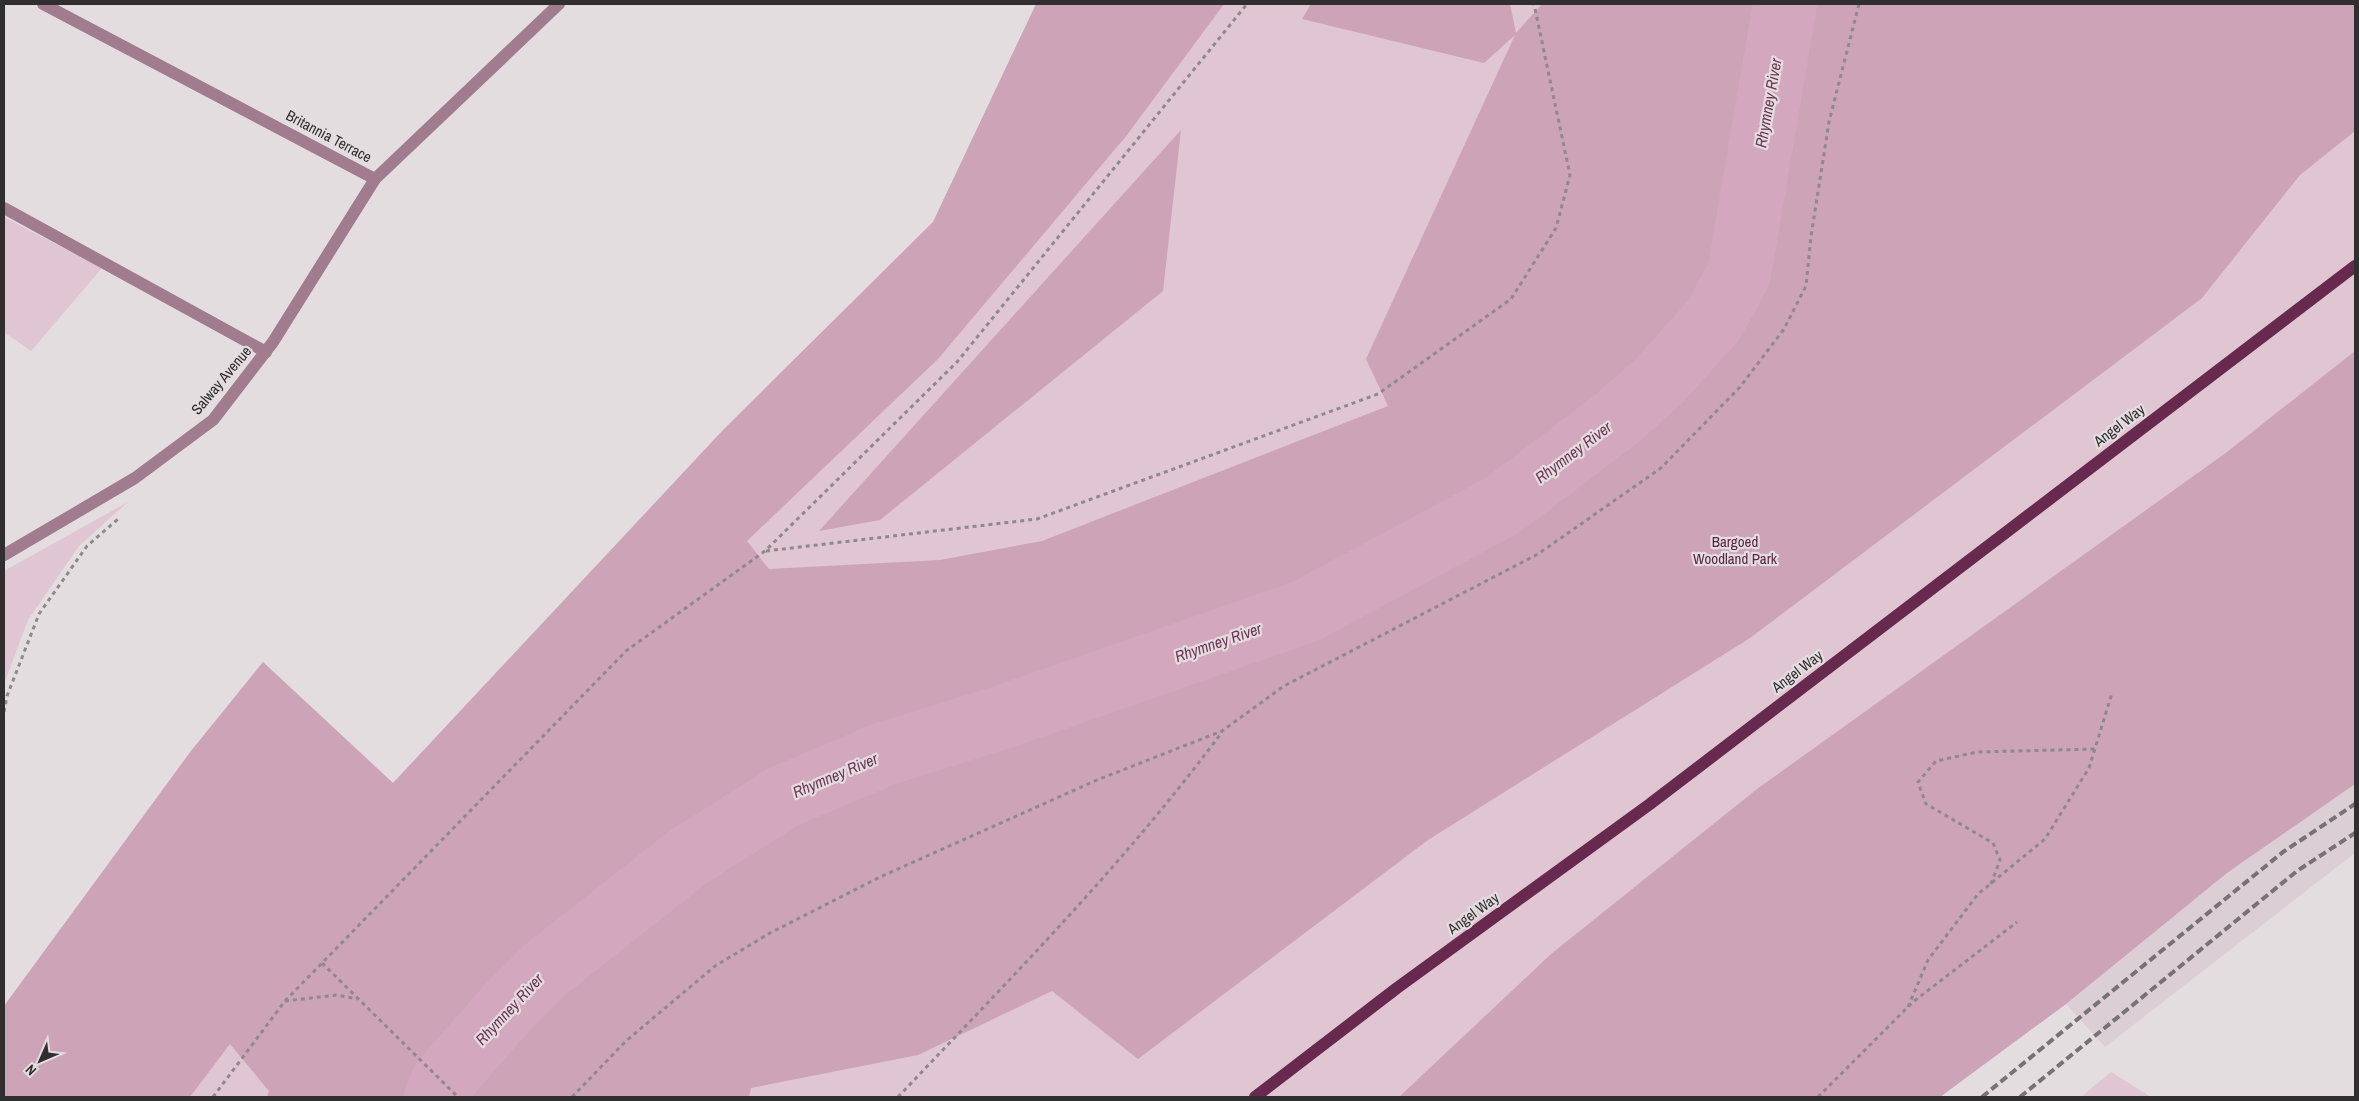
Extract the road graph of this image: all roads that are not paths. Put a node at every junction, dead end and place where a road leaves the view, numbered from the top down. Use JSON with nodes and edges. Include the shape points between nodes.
{"nodes":[{"id":1,"x":43,"y":4,"type":"edge"},
{"id":2,"x":559,"y":4,"type":"edge"},
{"id":3,"x":375,"y":179,"type":"junction"},
{"id":4,"x":4,"y":208,"type":"edge"},
{"id":5,"x":2355,"y":266,"type":"edge"},
{"id":6,"x":266,"y":352,"type":"junction"},
{"id":7,"x":4,"y":555,"type":"edge"},
{"id":8,"x":1255,"y":1097,"type":"edge"}],
"edges":[{"from":1,"to":3,"type":"street","name":"Britannia Terrace"},
{"from":2,"to":3,"type":"street","name":"Britannia Terrace"},
{"from":3,"to":6,"type":"street","name":"Salway Avenue"},
{"from":4,"to":6,"type":"street"},
{"from":5,"to":8,"type":"main road","name":"Angel Way","via":[[1658,798],[1397,988]]},
{"from":6,"to":7,"type":"street","name":"Salway Avenue","via":[[213,420],[135,478]]}]}
